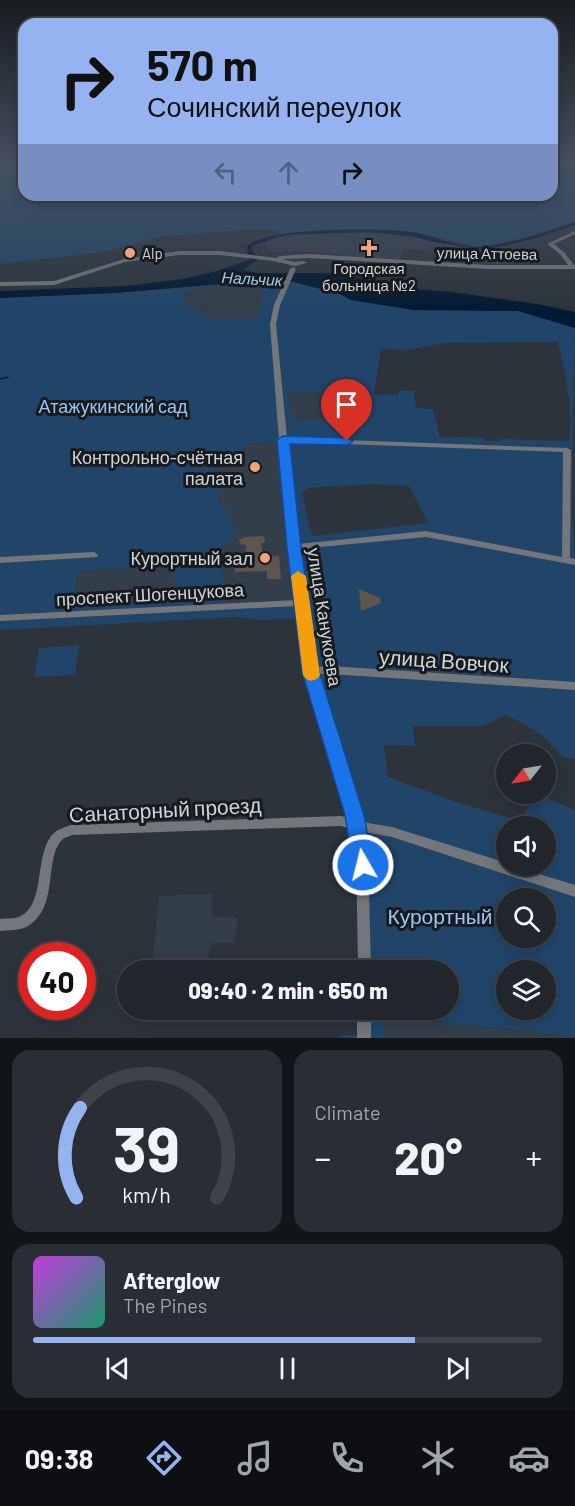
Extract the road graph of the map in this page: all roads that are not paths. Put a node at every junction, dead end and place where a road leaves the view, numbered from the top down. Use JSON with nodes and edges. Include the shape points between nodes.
{"nodes":[{"id":1,"x":575,"y":232,"type":"edge"},
{"id":2,"x":299,"y":256,"type":"junction"},
{"id":3,"x":326,"y":257,"type":"junction"},
{"id":4,"x":306,"y":262,"type":"junction"},
{"id":5,"x":290,"y":263,"type":"junction"},
{"id":6,"x":574,"y":267,"type":"edge"},
{"id":7,"x":0,"y":284,"type":"edge"},
{"id":8,"x":283,"y":440,"type":"junction"},
{"id":9,"x":294,"y":547,"type":"junction"},
{"id":10,"x":94,"y":555,"type":"dead end"},
{"id":11,"x":0,"y":560,"type":"edge"},
{"id":12,"x":570,"y":561,"type":"edge"},
{"id":13,"x":303,"y":603,"type":"junction"},
{"id":14,"x":0,"y":618,"type":"edge"},
{"id":15,"x":310,"y":671,"type":"junction"},
{"id":16,"x":575,"y":686,"type":"edge"},
{"id":17,"x":357,"y":826,"type":"junction"},
{"id":18,"x":575,"y":891,"type":"edge"},
{"id":19,"x":0,"y":925,"type":"edge"},
{"id":20,"x":364,"y":960,"type":"edge"},
{"id":21,"x":364,"y":1020,"type":"edge"},
{"id":22,"x":364,"y":1038,"type":"edge"}],
"edges":[{"from":1,"to":6,"type":"street","via":[[550,243]]},
{"from":2,"to":3,"type":"street"},
{"from":2,"to":4,"type":"street","via":[[306,258]]},
{"from":2,"to":5,"type":"street"},
{"from":3,"to":4,"type":"street"},
{"from":3,"to":6,"type":"street","name":"улица Аттоева","via":[[487,267]]},
{"from":4,"to":5,"type":"street"},
{"from":5,"to":7,"type":"street","via":[[186,253],[116,263],[61,281]]},
{"from":5,"to":8,"type":"street","name":"улица Канукоева","via":[[273,324]]},
{"from":8,"to":9,"type":"street","name":"улица Канукоева"},
{"from":8,"to":12,"type":"street","via":[[567,451]]},
{"from":9,"to":12,"type":"street","via":[[426,534]]},
{"from":9,"to":13,"type":"street","name":"улица Канукоева"},
{"from":10,"to":11,"type":"street"},
{"from":13,"to":14,"type":"street","name":"проспект Шогенцукова"},
{"from":13,"to":15,"type":"street","name":"улица Канукоева"},
{"from":15,"to":16,"type":"street","name":"улица Вовчок"},
{"from":15,"to":17,"type":"street","name":"улица Канукоева"},
{"from":17,"to":18,"type":"street","via":[[392,832]]},
{"from":17,"to":19,"type":"street","name":"Санаторный проезд","via":[[327,821],[66,831],[53,841],[47,876],[33,913],[18,924]]},
{"from":17,"to":20,"type":"street","name":"улица Канукоева","via":[[363,865]]},
{"from":21,"to":22,"type":"street"}]}
